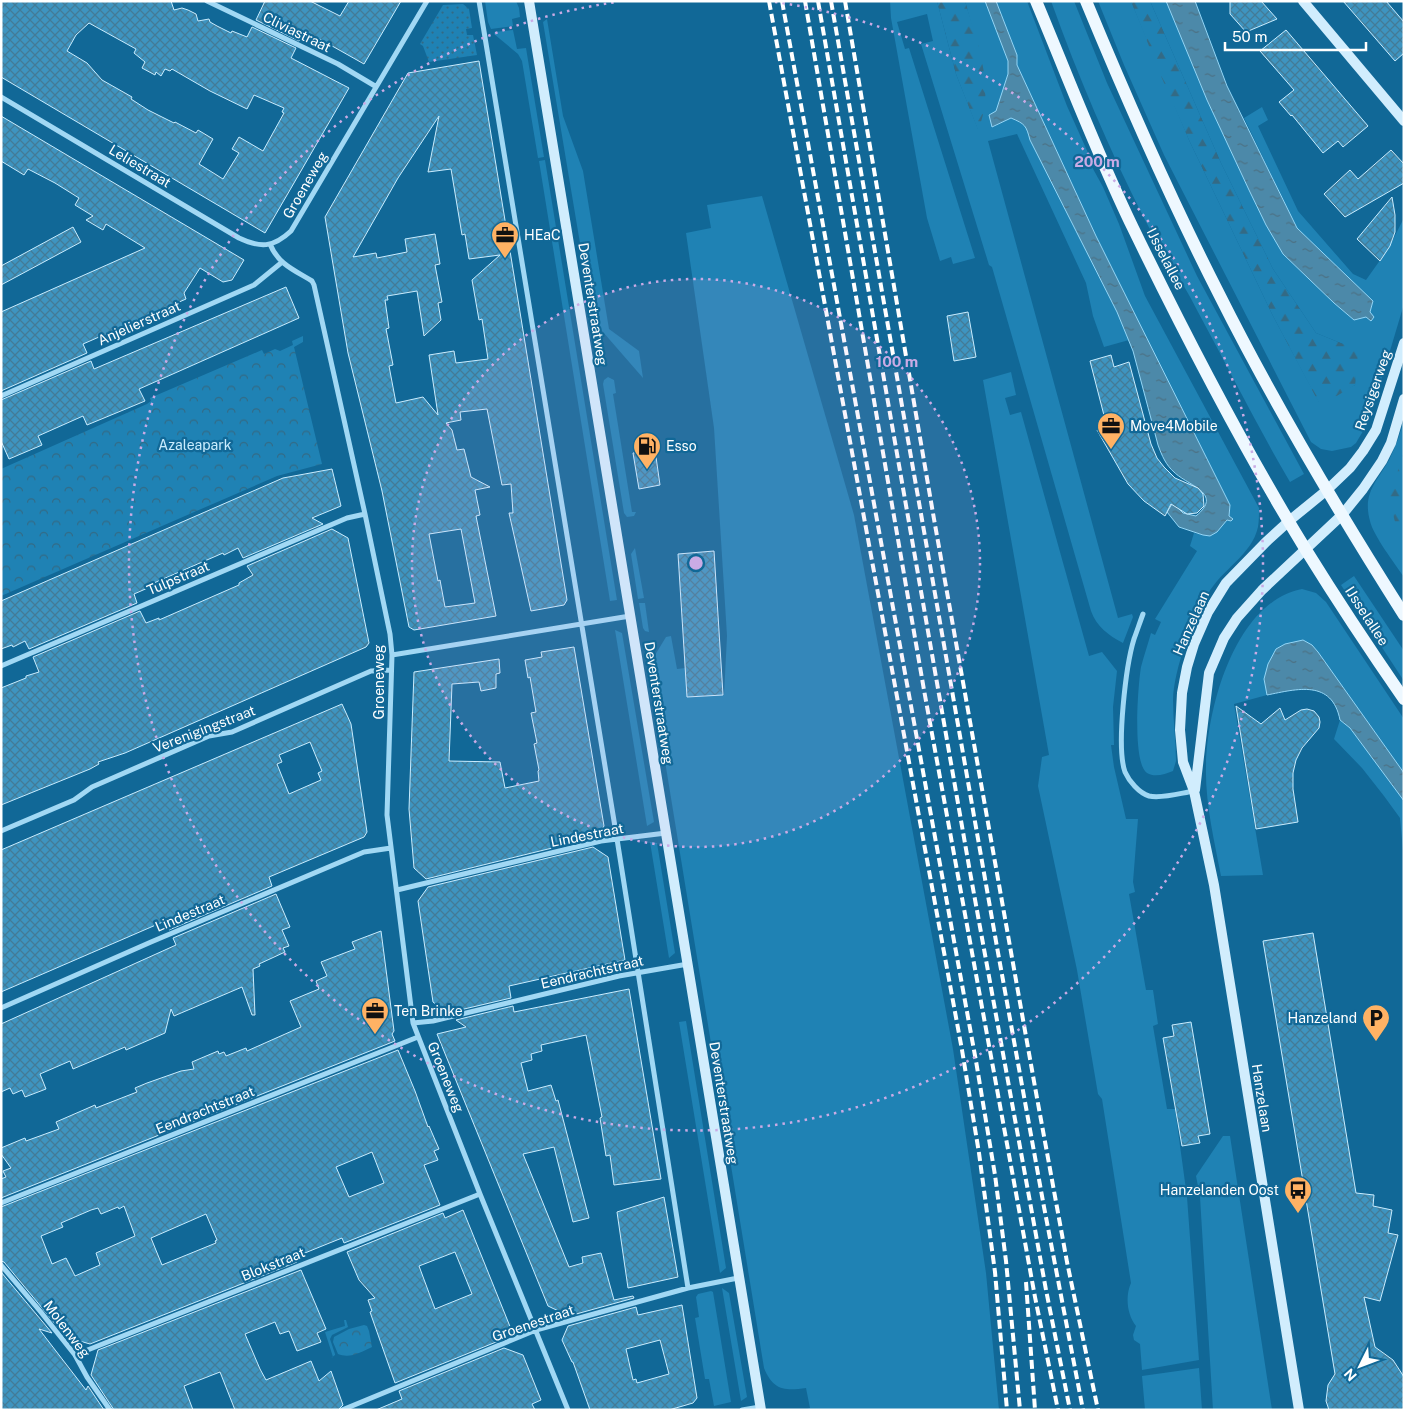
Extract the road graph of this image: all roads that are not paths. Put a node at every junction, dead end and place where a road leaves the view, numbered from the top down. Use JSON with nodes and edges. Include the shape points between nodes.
{"nodes":[{"id":1,"x":206,"y":1,"type":"edge"},
{"id":2,"x":427,"y":1,"type":"edge"},
{"id":3,"x":479,"y":1,"type":"edge"},
{"id":4,"x":529,"y":1,"type":"edge"},
{"id":5,"x":1036,"y":1,"type":"edge"},
{"id":6,"x":1086,"y":1,"type":"edge"},
{"id":7,"x":1304,"y":1,"type":"edge"},
{"id":8,"x":375,"y":86,"type":"junction"},
{"id":9,"x":1,"y":97,"type":"edge"},
{"id":10,"x":1404,"y":121,"type":"edge"},
{"id":11,"x":270,"y":244,"type":"junction"},
{"id":12,"x":282,"y":263,"type":"junction"},
{"id":13,"x":1404,"y":343,"type":"edge"},
{"id":14,"x":1,"y":396,"type":"edge"},
{"id":15,"x":1404,"y":399,"type":"edge"},
{"id":16,"x":1327,"y":490,"type":"junction"},
{"id":17,"x":366,"y":514,"type":"junction"},
{"id":18,"x":1342,"y":515,"type":"junction"},
{"id":19,"x":1289,"y":521,"type":"junction"},
{"id":20,"x":1306,"y":550,"type":"junction"},
{"id":21,"x":1143,"y":614,"type":"dead end"},
{"id":22,"x":1404,"y":615,"type":"edge"},
{"id":23,"x":631,"y":616,"type":"junction"},
{"id":24,"x":581,"y":624,"type":"junction"},
{"id":25,"x":392,"y":655,"type":"junction"},
{"id":26,"x":1,"y":666,"type":"edge"},
{"id":27,"x":391,"y":670,"type":"junction"},
{"id":28,"x":1404,"y":699,"type":"edge"},
{"id":29,"x":1194,"y":792,"type":"junction"},
{"id":30,"x":1,"y":831,"type":"edge"},
{"id":31,"x":666,"y":832,"type":"junction"},
{"id":32,"x":616,"y":839,"type":"junction"},
{"id":33,"x":391,"y":848,"type":"junction"},
{"id":34,"x":397,"y":890,"type":"junction"},
{"id":35,"x":688,"y":964,"type":"junction"},
{"id":36,"x":637,"y":972,"type":"junction"},
{"id":37,"x":1,"y":1008,"type":"edge"},
{"id":38,"x":413,"y":1023,"type":"junction"},
{"id":39,"x":418,"y":1037,"type":"junction"},
{"id":40,"x":480,"y":1194,"type":"junction"},
{"id":41,"x":1,"y":1203,"type":"edge"},
{"id":42,"x":1,"y":1265,"type":"edge"},
{"id":43,"x":738,"y":1278,"type":"junction"},
{"id":44,"x":688,"y":1288,"type":"junction"},
{"id":45,"x":536,"y":1330,"type":"junction"},
{"id":46,"x":75,"y":1355,"type":"junction"},
{"id":47,"x":761,"y":1408,"type":"edge"},
{"id":48,"x":110,"y":1410,"type":"edge"},
{"id":49,"x":342,"y":1410,"type":"edge"},
{"id":50,"x":568,"y":1410,"type":"edge"},
{"id":51,"x":742,"y":1410,"type":"edge"},
{"id":52,"x":1299,"y":1410,"type":"edge"}],
"edges":[{"from":1,"to":8,"type":"street","name":"Cliviastraat","via":[[338,64]]},
{"from":2,"to":8,"type":"street","name":"Groeneweg"},
{"from":3,"to":24,"type":"street"},
{"from":4,"to":23,"type":"street","name":"Deventerstraatweg"},
{"from":5,"to":19,"type":"main road","name":"IJsselallee","via":[[1133,226],[1219,396]]},
{"from":6,"to":16,"type":"main road","via":[[1129,105],[1219,295]]},
{"from":7,"to":10,"type":"street"},
{"from":8,"to":11,"type":"street","name":"Groeneweg","via":[[291,232]]},
{"from":9,"to":11,"type":"street","name":"Leliestraat","via":[[239,238],[252,244]]},
{"from":11,"to":12,"type":"street","name":"Groeneweg"},
{"from":12,"to":14,"type":"street","name":"Anjelierstraat","via":[[254,286]]},
{"from":12,"to":17,"type":"street","name":"Groeneweg","via":[[314,285]]},
{"from":13,"to":16,"type":"street","name":"Reysigerweg","via":[[1376,430],[1350,468]]},
{"from":15,"to":18,"type":"street","via":[[1382,461]]},
{"from":16,"to":18,"type":"main road"},
{"from":16,"to":19,"type":"street"},
{"from":17,"to":25,"type":"street","name":"Groeneweg"},
{"from":17,"to":26,"type":"street","name":"Tulpstraat","via":[[347,518]]},
{"from":18,"to":20,"type":"street"},
{"from":18,"to":22,"type":"main road"},
{"from":19,"to":20,"type":"main road","name":"IJsselallee"},
{"from":19,"to":29,"type":"street","name":"Hanzelaan","via":[[1226,583],[1194,644],[1182,693],[1180,730],[1183,762]]},
{"from":20,"to":28,"type":"main road","name":"IJsselallee"},
{"from":20,"to":29,"type":"street","name":"Hanzelaan","via":[[1262,590],[1224,638],[1209,673]]},
{"from":21,"to":29,"type":"street","via":[[1129,662],[1122,745],[1125,773],[1136,789],[1148,796]]},
{"from":23,"to":24,"type":"street"},
{"from":23,"to":31,"type":"street","name":"Deventerstraatweg"},
{"from":24,"to":25,"type":"street"},
{"from":24,"to":32,"type":"street"},
{"from":25,"to":27,"type":"street","name":"Groeneweg"},
{"from":27,"to":30,"type":"street","name":"Verenigingstraat","via":[[371,671],[232,732],[209,736],[92,786],[74,800]]},
{"from":27,"to":33,"type":"street","name":"Groeneweg","via":[[388,815]]},
{"from":29,"to":52,"type":"street","name":"Hanzelaan","via":[[1214,885]]},
{"from":31,"to":32,"type":"street","name":"Lindestraat"},
{"from":31,"to":35,"type":"street","name":"Deventerstraatweg"},
{"from":32,"to":34,"type":"street","name":"Lindestraat"},
{"from":32,"to":36,"type":"street"},
{"from":33,"to":34,"type":"street","name":"Groeneweg"},
{"from":33,"to":37,"type":"street","name":"Lindestraat","via":[[364,852]]},
{"from":34,"to":38,"type":"street","name":"Groeneweg"},
{"from":35,"to":36,"type":"street","name":"Eendrachtstraat"},
{"from":35,"to":43,"type":"street","name":"Deventerstraatweg"},
{"from":36,"to":38,"type":"street","name":"Eendrachtstraat"},
{"from":36,"to":44,"type":"street"},
{"from":38,"to":39,"type":"street","name":"Groeneweg"},
{"from":39,"to":40,"type":"street","name":"Groeneweg"},
{"from":39,"to":41,"type":"street","name":"Eendrachtstraat"},
{"from":40,"to":45,"type":"street","name":"Groeneweg"},
{"from":40,"to":46,"type":"street","name":"Blokstraat"},
{"from":42,"to":46,"type":"street","name":"Molenweg"},
{"from":43,"to":44,"type":"street","name":"Groenestraat"},
{"from":43,"to":47,"type":"street","name":"Deventerstraatweg"},
{"from":44,"to":45,"type":"street","name":"Groenestraat"},
{"from":45,"to":49,"type":"street","name":"Groenestraat"},
{"from":45,"to":50,"type":"street","name":"Groeneweg"},
{"from":46,"to":48,"type":"street","name":"Molenweg"},
{"from":47,"to":51,"type":"street"}]}
